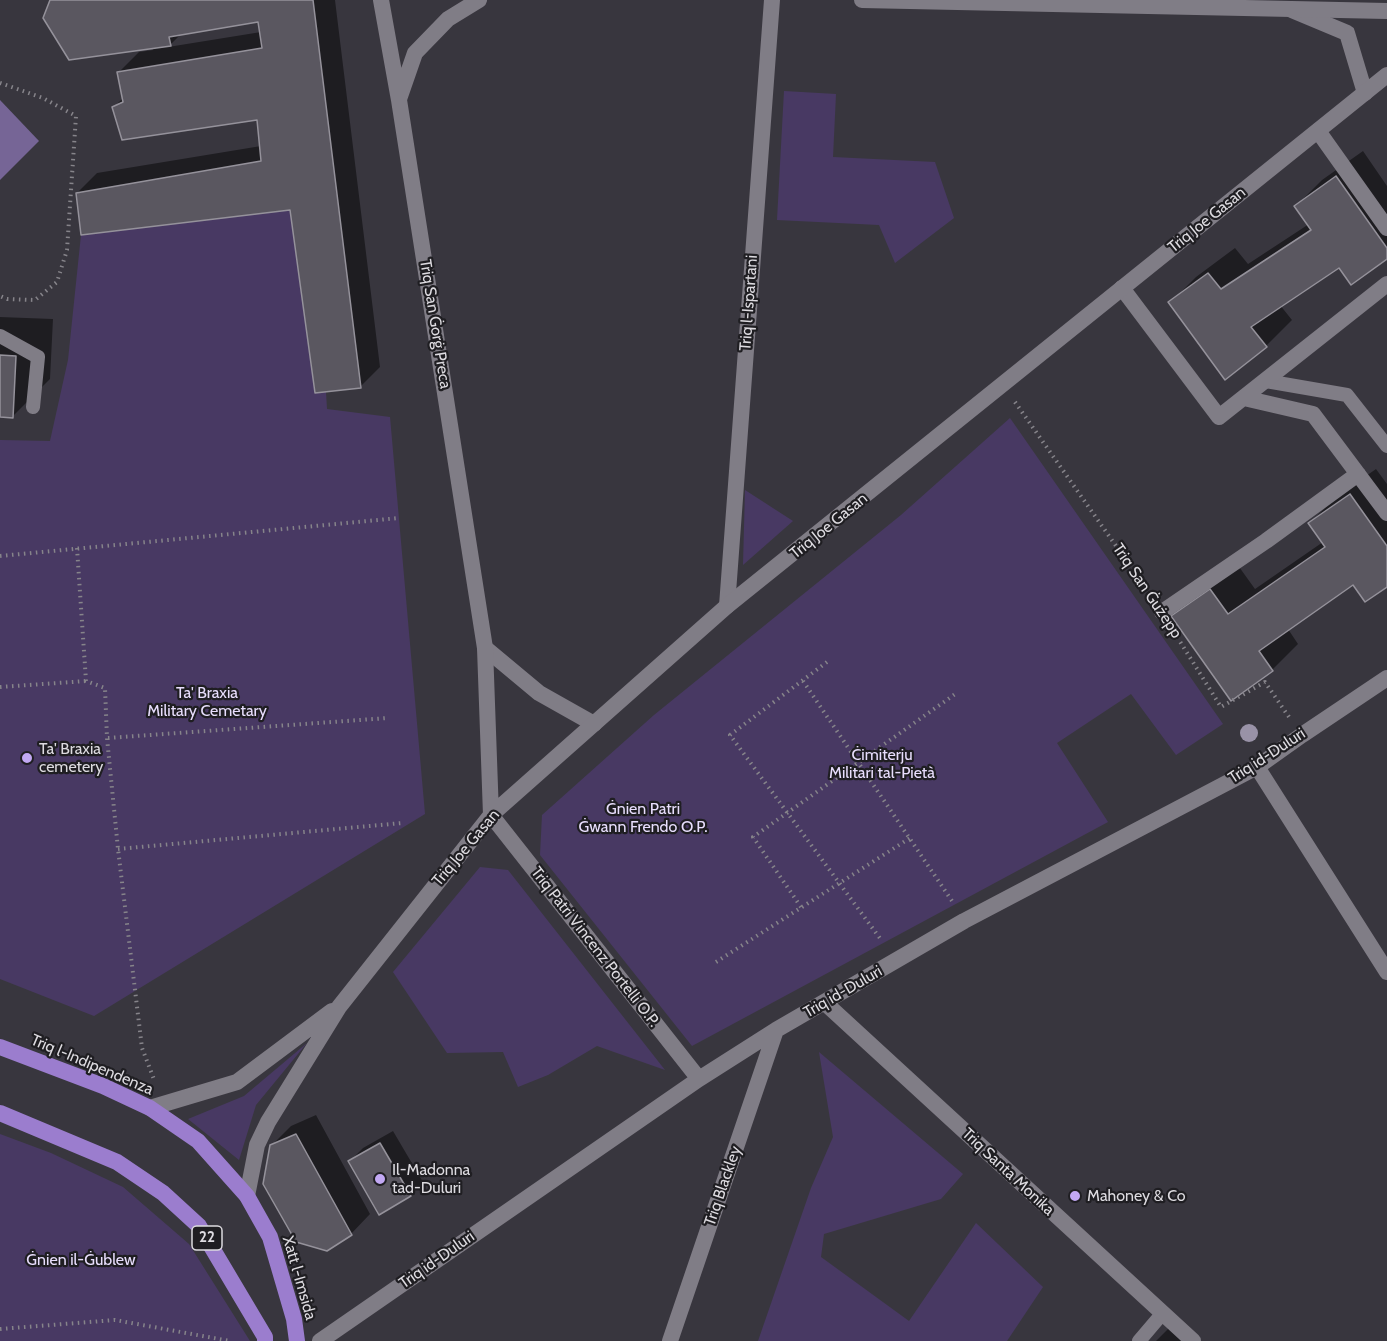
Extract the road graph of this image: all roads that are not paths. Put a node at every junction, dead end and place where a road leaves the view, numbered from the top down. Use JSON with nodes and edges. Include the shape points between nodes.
{"nodes":[{"id":1,"x":381,"y":0,"type":"edge"},
{"id":2,"x":479,"y":0,"type":"edge"},
{"id":3,"x":772,"y":0,"type":"edge"},
{"id":4,"x":862,"y":0,"type":"edge"},
{"id":5,"x":1382,"y":7,"type":"edge"},
{"id":6,"x":1292,"y":10,"type":"junction"},
{"id":7,"x":1387,"y":75,"type":"edge"},
{"id":8,"x":1365,"y":93,"type":"junction"},
{"id":9,"x":399,"y":100,"type":"junction"},
{"id":10,"x":1318,"y":131,"type":"junction"},
{"id":11,"x":1387,"y":228,"type":"edge"},
{"id":12,"x":1387,"y":284,"type":"edge"},
{"id":13,"x":1122,"y":288,"type":"junction"},
{"id":14,"x":0,"y":336,"type":"edge"},
{"id":15,"x":1266,"y":381,"type":"junction"},
{"id":16,"x":1244,"y":399,"type":"junction"},
{"id":17,"x":33,"y":407,"type":"dead end"},
{"id":18,"x":1387,"y":446,"type":"edge"},
{"id":19,"x":1358,"y":474,"type":"junction"},
{"id":20,"x":1387,"y":513,"type":"edge"},
{"id":21,"x":728,"y":606,"type":"junction"},
{"id":22,"x":1162,"y":612,"type":"road end"},
{"id":23,"x":485,"y":648,"type":"junction"},
{"id":24,"x":1387,"y":678,"type":"edge"},
{"id":25,"x":594,"y":724,"type":"junction"},
{"id":26,"x":1257,"y":767,"type":"junction"},
{"id":27,"x":491,"y":815,"type":"junction"},
{"id":28,"x":1382,"y":952,"type":"edge"},
{"id":29,"x":1387,"y":972,"type":"edge"},
{"id":30,"x":824,"y":1002,"type":"junction"},
{"id":31,"x":339,"y":1007,"type":"junction"},
{"id":32,"x":776,"y":1030,"type":"junction"},
{"id":33,"x":0,"y":1047,"type":"edge"},
{"id":34,"x":699,"y":1079,"type":"junction"},
{"id":35,"x":157,"y":1106,"type":"junction"},
{"id":36,"x":0,"y":1113,"type":"edge"},
{"id":37,"x":198,"y":1141,"type":"joint"},
{"id":38,"x":247,"y":1196,"type":"junction"},
{"id":39,"x":1162,"y":1314,"type":"junction"},
{"id":40,"x":265,"y":1341,"type":"edge"},
{"id":41,"x":297,"y":1341,"type":"edge"},
{"id":42,"x":320,"y":1341,"type":"edge"},
{"id":43,"x":670,"y":1341,"type":"edge"},
{"id":44,"x":1139,"y":1341,"type":"edge"},
{"id":45,"x":1193,"y":1341,"type":"edge"}],
"edges":[{"from":1,"to":9,"type":"street","name":"Triq San Ġorġ Preca"},
{"from":2,"to":9,"type":"street","via":[[448,19],[415,53]]},
{"from":3,"to":21,"type":"street","name":"Triq l-Ispartani"},
{"from":4,"to":6,"type":"street"},
{"from":5,"to":6,"type":"street"},
{"from":6,"to":8,"type":"street","via":[[1347,33]]},
{"from":7,"to":8,"type":"street","name":"Triq Joe Gasan"},
{"from":8,"to":10,"type":"street","name":"Triq Joe Gasan"},
{"from":9,"to":23,"type":"street","name":"Triq San Ġorġ Preca"},
{"from":10,"to":11,"type":"street"},
{"from":10,"to":13,"type":"street","name":"Triq Joe Gasan"},
{"from":12,"to":15,"type":"street"},
{"from":13,"to":16,"type":"street","via":[[1219,417]]},
{"from":13,"to":21,"type":"street","name":"Triq Joe Gasan"},
{"from":14,"to":17,"type":"lane","via":[[39,357]]},
{"from":15,"to":16,"type":"street"},
{"from":15,"to":18,"type":"lane","via":[[1347,394]]},
{"from":16,"to":19,"type":"street","via":[[1313,414]]},
{"from":19,"to":20,"type":"street"},
{"from":19,"to":22,"type":"street"},
{"from":21,"to":25,"type":"street","name":"Triq Joe Gasan"},
{"from":23,"to":25,"type":"street","via":[[539,693]]},
{"from":23,"to":27,"type":"street","name":"Triq San Ġorġ Preca"},
{"from":24,"to":26,"type":"street","name":"Triq id-Duluri"},
{"from":25,"to":27,"type":"street","name":"Triq Joe Gasan"},
{"from":26,"to":28,"type":"street"},
{"from":26,"to":30,"type":"street","name":"Triq id-Duluri","via":[[964,921]]},
{"from":27,"to":31,"type":"street","name":"Triq Joe Gasan"},
{"from":27,"to":34,"type":"street","name":"Triq Patri Vincenz Portelli O.P."},
{"from":28,"to":29,"type":"street"},
{"from":30,"to":32,"type":"street","name":"Triq id-Duluri"},
{"from":30,"to":39,"type":"street","name":"Triq Santa Monika"},
{"from":31,"to":35,"type":"street","name":"Triq Joe Gasan","via":[[237,1082]]},
{"from":31,"to":38,"type":"street","name":"Triq Joe Gasan","via":[[256,1145]]},
{"from":32,"to":34,"type":"street","name":"Triq id-Duluri"},
{"from":32,"to":43,"type":"street","name":"Triq Blackley"},
{"from":33,"to":35,"type":"highway","name":"Triq l-Indipendenza"},
{"from":34,"to":42,"type":"street","name":"Triq id-Duluri"},
{"from":35,"to":37,"type":"highway","name":"Triq l-Indipendenza"},
{"from":36,"to":40,"type":"highway","number":"22","via":[[117,1162],[163,1193],[199,1226]]},
{"from":37,"to":38,"type":"highway","name":"Xatt l-Imsida"},
{"from":38,"to":41,"type":"highway","name":"Xatt l-Imsida","via":[[270,1238]]},
{"from":39,"to":44,"type":"lane"},
{"from":39,"to":45,"type":"street","name":"Triq Santa Monika"}]}
